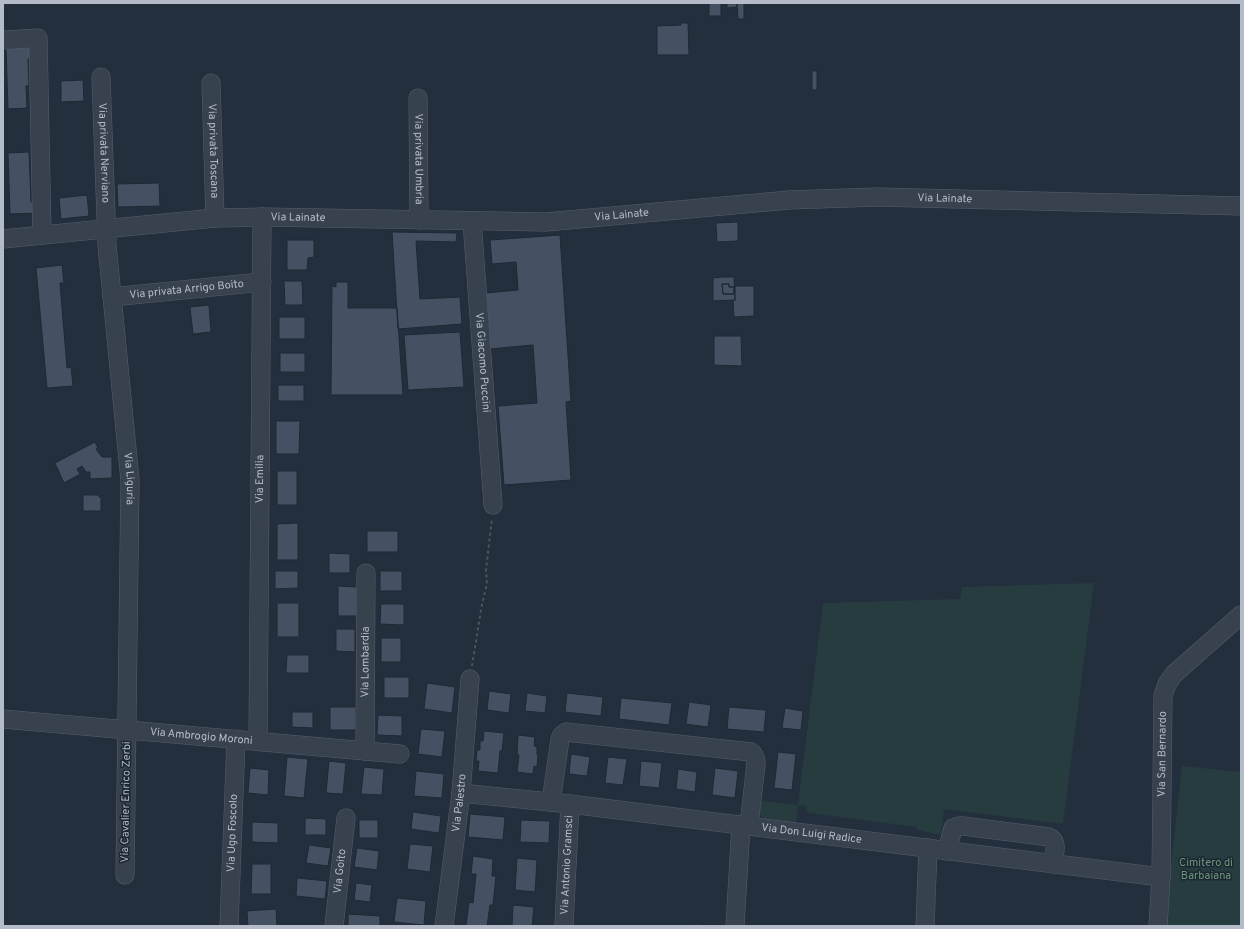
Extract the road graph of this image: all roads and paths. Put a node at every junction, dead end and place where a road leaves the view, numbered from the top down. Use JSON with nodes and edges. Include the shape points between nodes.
{"nodes":[{"id":1,"x":6,"y":40,"type":"dead end"},
{"id":2,"x":101,"y":77,"type":"dead end"},
{"id":3,"x":211,"y":83,"type":"dead end"},
{"id":4,"x":418,"y":98,"type":"dead end"},
{"id":5,"x":1241,"y":206,"type":"edge"},
{"id":6,"x":262,"y":217,"type":"junction"},
{"id":7,"x":215,"y":218,"type":"junction"},
{"id":8,"x":419,"y":220,"type":"junction"},
{"id":9,"x":472,"y":220,"type":"junction"},
{"id":10,"x":106,"y":229,"type":"junction"},
{"id":11,"x":42,"y":235,"type":"junction"},
{"id":12,"x":3,"y":239,"type":"edge"},
{"id":13,"x":262,"y":282,"type":"junction"},
{"id":14,"x":112,"y":297,"type":"junction"},
{"id":15,"x":493,"y":505,"type":"joint"},
{"id":16,"x":366,"y":573,"type":"dead end"},
{"id":17,"x":1241,"y":615,"type":"edge"},
{"id":18,"x":470,"y":679,"type":"joint"},
{"id":19,"x":3,"y":719,"type":"edge"},
{"id":20,"x":127,"y":730,"type":"junction"},
{"id":21,"x":236,"y":739,"type":"junction"},
{"id":22,"x":258,"y":741,"type":"junction"},
{"id":23,"x":365,"y":750,"type":"junction"},
{"id":24,"x":400,"y":754,"type":"dead end"},
{"id":25,"x":461,"y":793,"type":"junction"},
{"id":26,"x":551,"y":802,"type":"junction"},
{"id":27,"x":570,"y":804,"type":"junction"},
{"id":28,"x":346,"y":818,"type":"dead end"},
{"id":29,"x":745,"y":825,"type":"junction"},
{"id":30,"x":928,"y":848,"type":"junction"},
{"id":31,"x":947,"y":851,"type":"junction"},
{"id":32,"x":1053,"y":864,"type":"junction"},
{"id":33,"x":124,"y":874,"type":"dead end"},
{"id":34,"x":1161,"y":877,"type":"junction"},
{"id":35,"x":229,"y":926,"type":"edge"},
{"id":36,"x":334,"y":926,"type":"edge"},
{"id":37,"x":444,"y":926,"type":"edge"},
{"id":38,"x":564,"y":926,"type":"edge"},
{"id":39,"x":735,"y":926,"type":"edge"},
{"id":40,"x":925,"y":926,"type":"edge"},
{"id":41,"x":1158,"y":926,"type":"edge"}],
"edges":[{"from":1,"to":11,"type":"street","via":[[38,38]]},
{"from":2,"to":10,"type":"street","name":"Via privata Nerviano"},
{"from":3,"to":7,"type":"street","name":"Via privata Toscana"},
{"from":4,"to":8,"type":"street","name":"Via privata Umbria"},
{"from":5,"to":9,"type":"street","name":"Via Lainate","via":[[877,197],[789,200],[546,222]]},
{"from":6,"to":7,"type":"street","name":"Via Lainate"},
{"from":6,"to":8,"type":"street","name":"Via Lainate"},
{"from":6,"to":13,"type":"street","name":"Via Emilia"},
{"from":7,"to":10,"type":"street","name":"Via Lainate"},
{"from":8,"to":9,"type":"street","name":"Via Lainate"},
{"from":9,"to":15,"type":"street","name":"Via Giacomo Puccini"},
{"from":10,"to":11,"type":"street","name":"Via Lainate"},
{"from":10,"to":14,"type":"street","name":"Via Liguria"},
{"from":11,"to":12,"type":"street","name":"Via Lainate"},
{"from":13,"to":14,"type":"street","name":"Via privata Arrigo Boito"},
{"from":13,"to":22,"type":"street","name":"Via Emilia"},
{"from":14,"to":20,"type":"street","name":"Via Liguria","via":[[130,480]]},
{"from":15,"to":18,"type":"path","via":[[486,570],[487,584]]},
{"from":16,"to":23,"type":"street","name":"Via Lombardia"},
{"from":17,"to":34,"type":"street","name":"Via San Bernardo","via":[[1174,674],[1163,696]]},
{"from":18,"to":25,"type":"street","name":"Via Palestro"},
{"from":19,"to":20,"type":"street","name":"Via Ambrogio Moroni"},
{"from":20,"to":21,"type":"street","name":"Via Ambrogio Moroni"},
{"from":20,"to":33,"type":"street","name":"Via Cavalier Enrico Zerbi"},
{"from":21,"to":22,"type":"street","name":"Via Ambrogio Moroni"},
{"from":21,"to":35,"type":"street","name":"Via Ugo Foscolo"},
{"from":22,"to":23,"type":"street","name":"Via Ambrogio Moroni"},
{"from":23,"to":24,"type":"street","name":"Via Ambrogio Moroni"},
{"from":25,"to":26,"type":"street","name":"Via Don Luigi Radice"},
{"from":25,"to":37,"type":"street","name":"Via Palestro"},
{"from":26,"to":27,"type":"street","name":"Via Don Luigi Radice"},
{"from":26,"to":29,"type":"street","via":[[560,739],[566,732],[751,752],[756,764]]},
{"from":27,"to":29,"type":"street","name":"Via Don Luigi Radice"},
{"from":27,"to":38,"type":"street","name":"Via Antonio Gramsci"},
{"from":28,"to":36,"type":"street","name":"Via Goito"},
{"from":29,"to":30,"type":"street","name":"Via Don Luigi Radice"},
{"from":29,"to":39,"type":"street"},
{"from":30,"to":31,"type":"street","name":"Via Don Luigi Radice"},
{"from":30,"to":40,"type":"street"},
{"from":31,"to":32,"type":"street","name":"Via Don Luigi Radice"},
{"from":31,"to":32,"type":"street","via":[[953,828],[964,826],[1049,837],[1055,843]]},
{"from":32,"to":34,"type":"street","name":"Via Don Luigi Radice"},
{"from":34,"to":41,"type":"street","name":"Via San Bernardo"}]}
